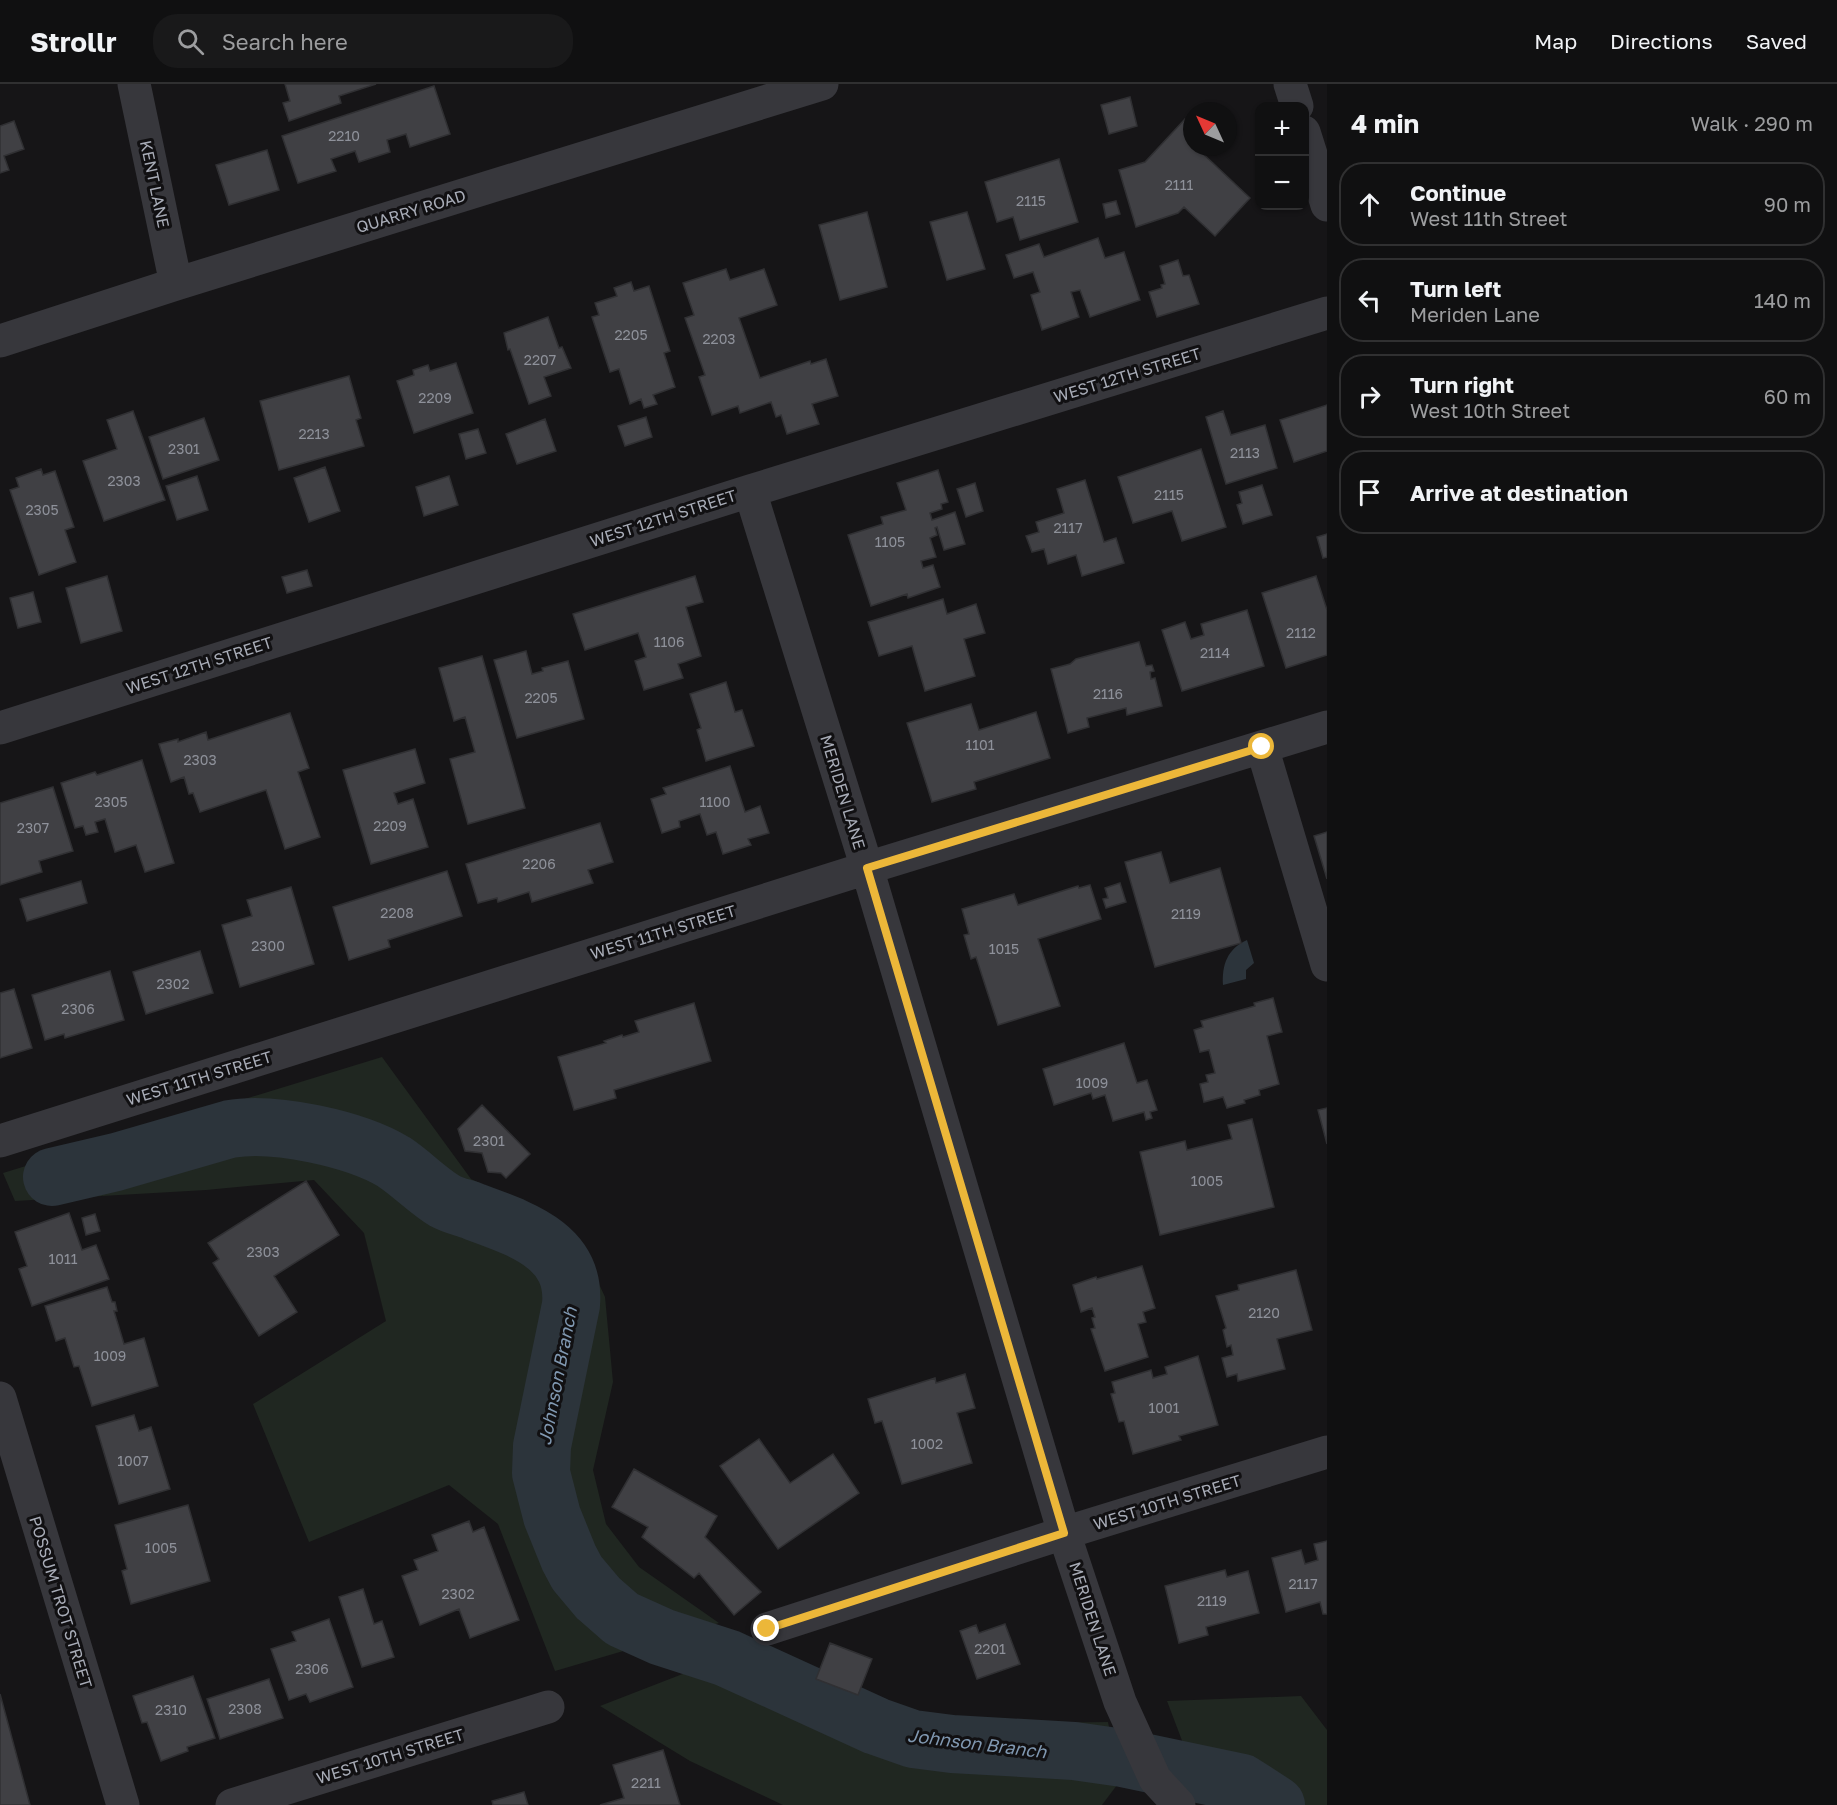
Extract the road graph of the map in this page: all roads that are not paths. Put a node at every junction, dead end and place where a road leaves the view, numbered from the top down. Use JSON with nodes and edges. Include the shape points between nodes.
{"nodes":[{"id":1,"x":134,"y":84,"type":"edge"},
{"id":2,"x":1290,"y":84,"type":"edge"},
{"id":3,"x":814,"y":85,"type":"edge"},
{"id":4,"x":1296,"y":102,"type":"edge"},
{"id":5,"x":1309,"y":145,"type":"edge"},
{"id":6,"x":1327,"y":205,"type":"edge"},
{"id":7,"x":176,"y":284,"type":"junction"},
{"id":8,"x":1327,"y":313,"type":"edge"},
{"id":9,"x":0,"y":341,"type":"edge"},
{"id":10,"x":750,"y":491,"type":"junction"},
{"id":11,"x":1327,"y":727,"type":"edge"},
{"id":12,"x":0,"y":728,"type":"edge"},
{"id":13,"x":1262,"y":747,"type":"junction"},
{"id":14,"x":867,"y":868,"type":"junction"},
{"id":15,"x":1327,"y":965,"type":"edge"},
{"id":16,"x":0,"y":1141,"type":"edge"},
{"id":17,"x":0,"y":1398,"type":"edge"},
{"id":18,"x":6,"y":1440,"type":"edge"},
{"id":19,"x":1327,"y":1452,"type":"edge"},
{"id":20,"x":1064,"y":1533,"type":"junction"},
{"id":21,"x":767,"y":1629,"type":"dead end"},
{"id":22,"x":548,"y":1707,"type":"dead end"},
{"id":23,"x":123,"y":1805,"type":"edge"},
{"id":24,"x":231,"y":1805,"type":"edge"},
{"id":25,"x":1179,"y":1805,"type":"edge"}],
"edges":[{"from":1,"to":7,"type":"street","name":"KENT LANE"},
{"from":2,"to":4,"type":"street"},
{"from":3,"to":7,"type":"street","name":"QUARRY ROAD"},
{"from":5,"to":6,"type":"street"},
{"from":7,"to":9,"type":"street","name":"QUARRY ROAD"},
{"from":8,"to":10,"type":"street","name":"WEST 12TH STREET"},
{"from":10,"to":12,"type":"street","name":"WEST 12TH STREET"},
{"from":10,"to":14,"type":"street","name":"MERIDEN LANE"},
{"from":11,"to":13,"type":"street","name":"WEST 11TH STREET"},
{"from":13,"to":14,"type":"street","name":"WEST 11TH STREET"},
{"from":13,"to":15,"type":"street"},
{"from":14,"to":16,"type":"street","name":"WEST 11TH STREET"},
{"from":14,"to":20,"type":"street","name":"MERIDEN LANE"},
{"from":17,"to":18,"type":"street","name":"POSSUM TROT STREET"},
{"from":18,"to":23,"type":"street","name":"POSSUM TROT STREET"},
{"from":19,"to":20,"type":"street","name":"WEST 10TH STREET"},
{"from":20,"to":21,"type":"street","name":"WEST 10TH STREET"},
{"from":20,"to":25,"type":"street","name":"MERIDEN LANE","via":[[1120,1702],[1155,1779]]},
{"from":22,"to":24,"type":"street","name":"WEST 10TH STREET"}]}
